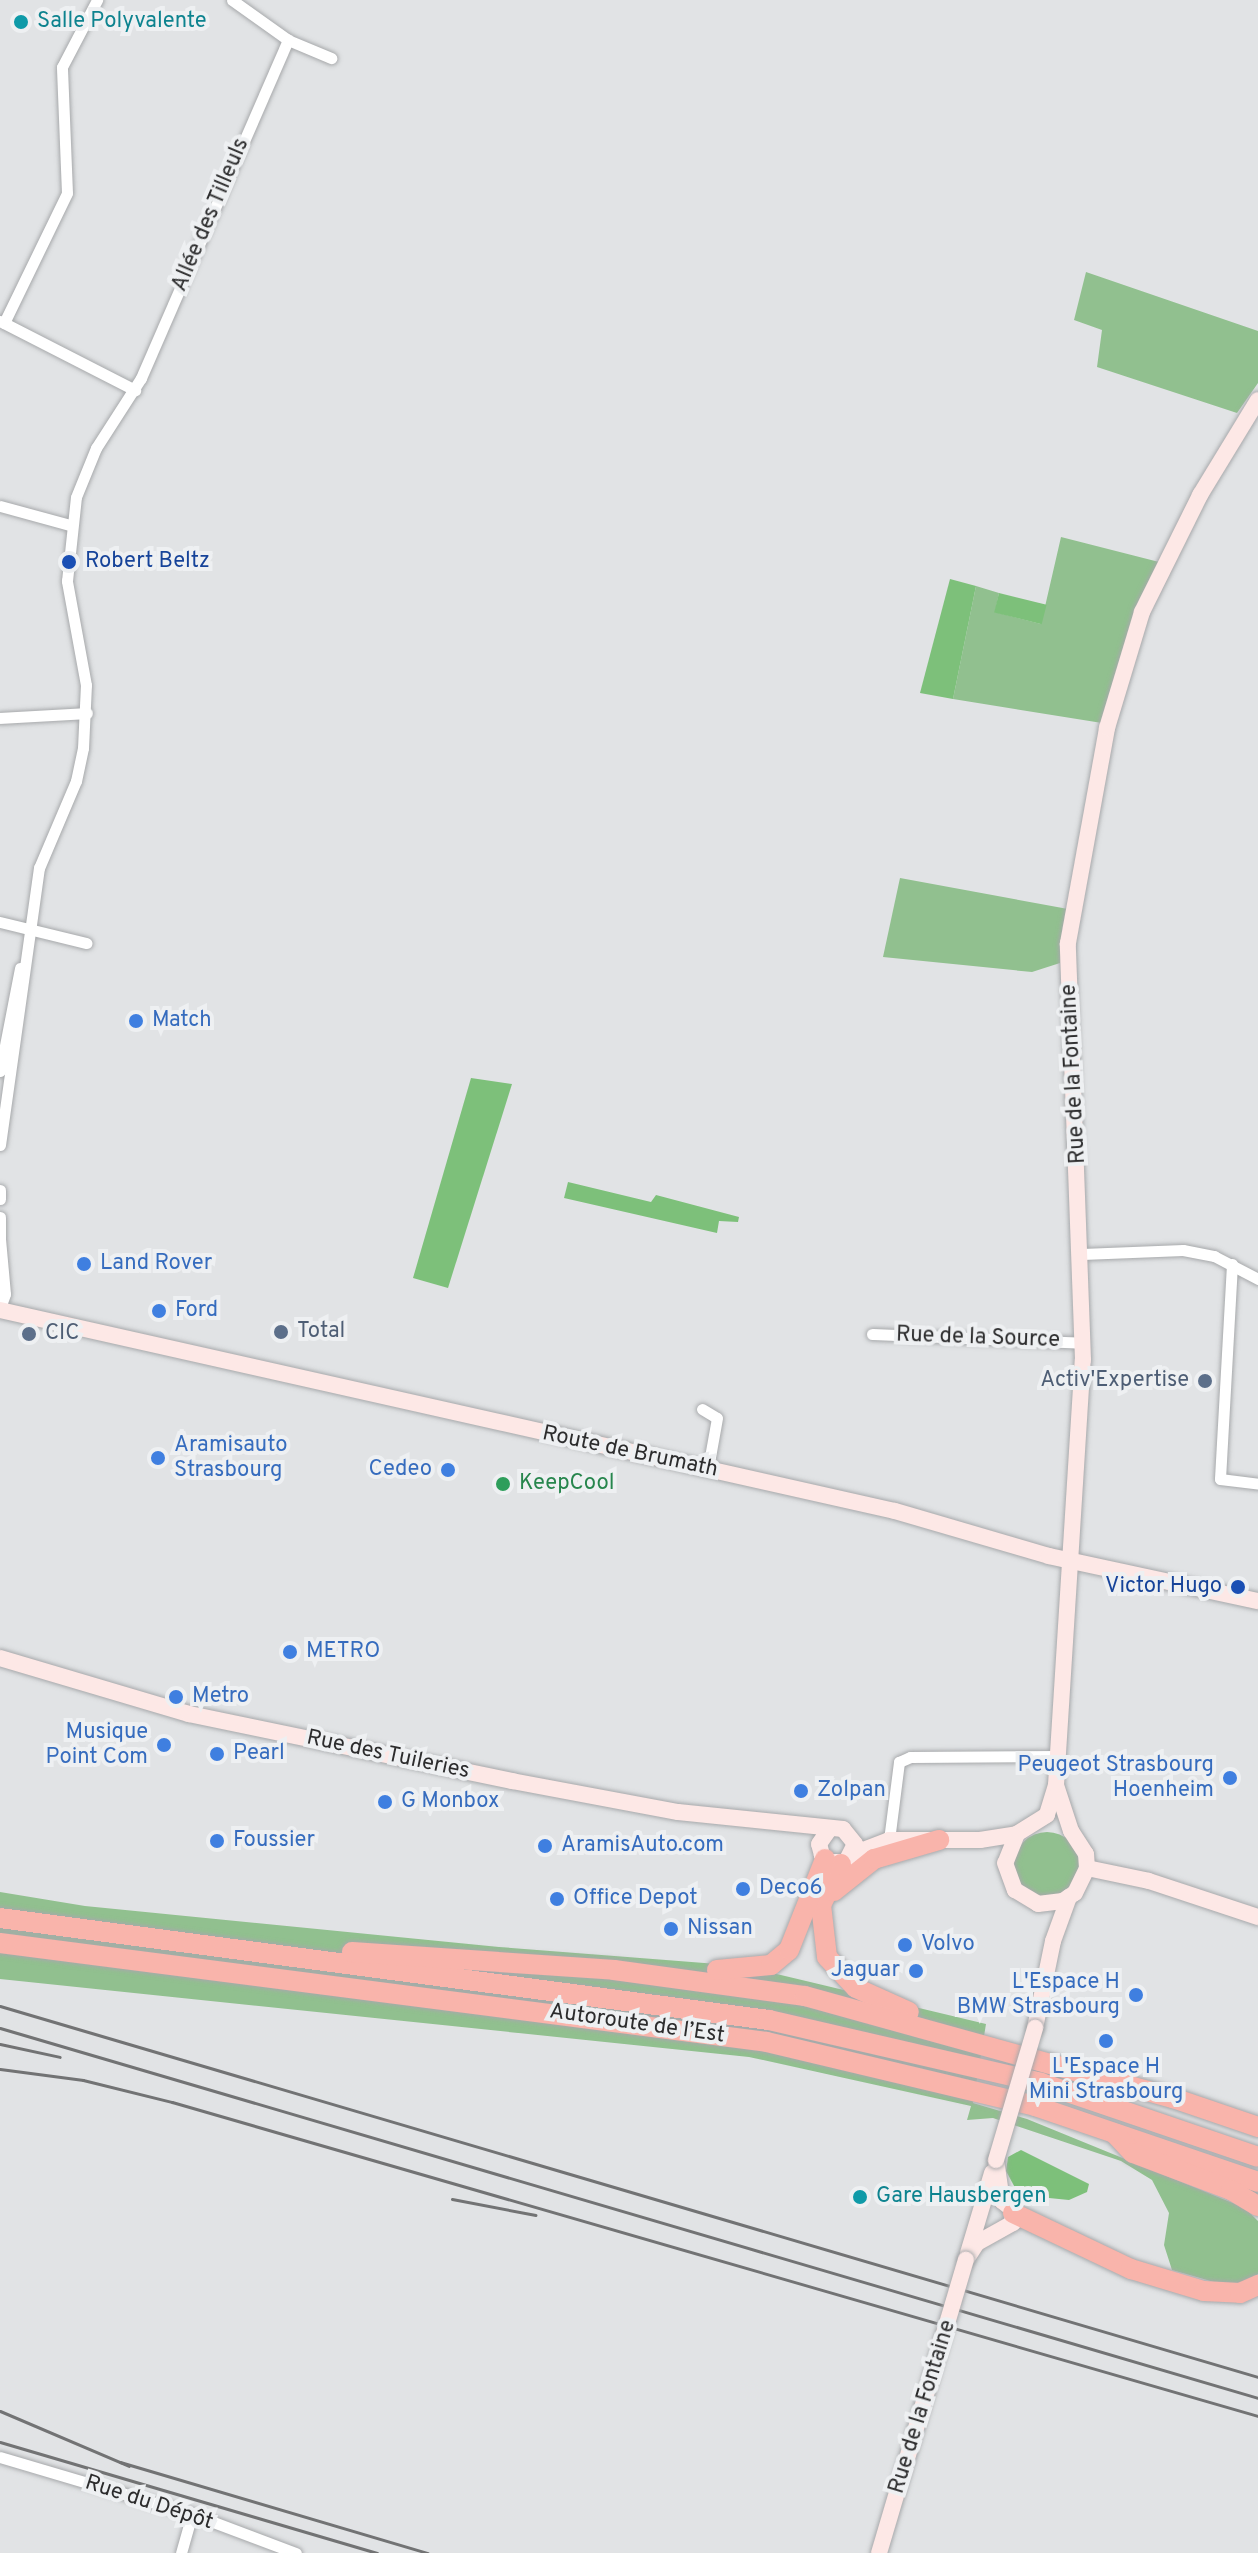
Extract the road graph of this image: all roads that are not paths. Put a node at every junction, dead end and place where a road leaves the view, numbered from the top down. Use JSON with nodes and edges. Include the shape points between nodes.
{"nodes":[{"id":1,"x":97,"y":0,"type":"edge"},
{"id":2,"x":232,"y":0,"type":"edge"},
{"id":3,"x":288,"y":40,"type":"junction"},
{"id":4,"x":331,"y":58,"type":"dead end"},
{"id":5,"x":2,"y":322,"type":"edge"},
{"id":6,"x":135,"y":390,"type":"junction"},
{"id":7,"x":1258,"y":400,"type":"edge"},
{"id":8,"x":0,"y":506,"type":"edge"},
{"id":9,"x":70,"y":525,"type":"junction"},
{"id":10,"x":87,"y":713,"type":"junction"},
{"id":11,"x":0,"y":718,"type":"edge"},
{"id":12,"x":0,"y":922,"type":"edge"},
{"id":13,"x":27,"y":929,"type":"junction"},
{"id":14,"x":86,"y":943,"type":"dead end"},
{"id":15,"x":22,"y":964,"type":"junction"},
{"id":16,"x":0,"y":1071,"type":"edge"},
{"id":17,"x":0,"y":1145,"type":"edge"},
{"id":18,"x":0,"y":1190,"type":"edge"},
{"id":19,"x":0,"y":1199,"type":"edge"},
{"id":20,"x":0,"y":1217,"type":"edge"},
{"id":21,"x":0,"y":1239,"type":"edge"},
{"id":22,"x":1082,"y":1254,"type":"junction"},
{"id":23,"x":1232,"y":1264,"type":"junction"},
{"id":24,"x":1258,"y":1279,"type":"edge"},
{"id":25,"x":0,"y":1309,"type":"edge"},
{"id":26,"x":872,"y":1334,"type":"dead end"},
{"id":27,"x":1083,"y":1343,"type":"junction"},
{"id":28,"x":702,"y":1409,"type":"dead end"},
{"id":29,"x":708,"y":1468,"type":"junction"},
{"id":30,"x":1258,"y":1484,"type":"edge"},
{"id":31,"x":1070,"y":1560,"type":"junction"},
{"id":32,"x":1258,"y":1601,"type":"edge"},
{"id":33,"x":0,"y":1658,"type":"edge"},
{"id":34,"x":1056,"y":1756,"type":"junction"},
{"id":35,"x":1056,"y":1785,"type":"junction"},
{"id":36,"x":781,"y":1825,"type":"junction"},
{"id":37,"x":1035,"y":1825,"type":"junction"},
{"id":38,"x":828,"y":1831,"type":"junction"},
{"id":39,"x":1071,"y":1831,"type":"junction"},
{"id":40,"x":1017,"y":1834,"type":"junction"},
{"id":41,"x":851,"y":1835,"type":"junction"},
{"id":42,"x":939,"y":1840,"type":"junction"},
{"id":43,"x":980,"y":1840,"type":"junction"},
{"id":44,"x":884,"y":1841,"type":"junction"},
{"id":45,"x":835,"y":1857,"type":"junction"},
{"id":46,"x":1005,"y":1863,"type":"junction"},
{"id":47,"x":1087,"y":1868,"type":"junction"},
{"id":48,"x":1069,"y":1897,"type":"junction"},
{"id":49,"x":1035,"y":1903,"type":"junction"},
{"id":50,"x":1258,"y":1917,"type":"edge"},
{"id":51,"x":0,"y":1918,"type":"edge"},
{"id":52,"x":820,"y":1919,"type":"junction"},
{"id":53,"x":1053,"y":1941,"type":"junction"},
{"id":54,"x":0,"y":1943,"type":"edge"},
{"id":55,"x":330,"y":1960,"type":"junction"},
{"id":56,"x":614,"y":1970,"type":"junction"},
{"id":57,"x":978,"y":2042,"type":"junction"},
{"id":58,"x":1258,"y":2127,"type":"edge"},
{"id":59,"x":1112,"y":2131,"type":"junction"},
{"id":60,"x":1258,"y":2157,"type":"edge"},
{"id":61,"x":1258,"y":2182,"type":"edge"},
{"id":62,"x":1258,"y":2206,"type":"edge"},
{"id":63,"x":996,"y":2209,"type":"junction"},
{"id":64,"x":992,"y":2233,"type":"junction"},
{"id":65,"x":966,"y":2260,"type":"junction"},
{"id":66,"x":1258,"y":2285,"type":"edge"},
{"id":67,"x":0,"y":2457,"type":"edge"},
{"id":68,"x":192,"y":2514,"type":"junction"},
{"id":69,"x":181,"y":2553,"type":"edge"},
{"id":70,"x":296,"y":2553,"type":"edge"},
{"id":71,"x":879,"y":2553,"type":"edge"}],
"edges":[{"from":1,"to":5,"type":"street","via":[[62,67],[70,172],[64,203]]},
{"from":2,"to":3,"type":"street"},
{"from":3,"to":4,"type":"street"},
{"from":3,"to":6,"type":"street","name":"Allée des Tilleuls"},
{"from":5,"to":6,"type":"street"},
{"from":6,"to":9,"type":"street","name":"Allée des Tilleuls","via":[[86,467]]},
{"from":7,"to":22,"type":"street","name":"Rue de la Fontaine","via":[[1160,568],[1107,728],[1068,943]]},
{"from":8,"to":9,"type":"street"},
{"from":9,"to":10,"type":"street","name":"Allée des Tilleuls","via":[[67,581]]},
{"from":10,"to":11,"type":"street"},
{"from":10,"to":13,"type":"street","name":"Allée des Tilleuls","via":[[76,781],[39,868]]},
{"from":12,"to":13,"type":"street"},
{"from":13,"to":14,"type":"street"},
{"from":13,"to":15,"type":"street","name":"Allée des Tilleuls"},
{"from":15,"to":16,"type":"street","via":[[13,986]]},
{"from":15,"to":17,"type":"street"},
{"from":18,"to":19,"type":"street"},
{"from":20,"to":21,"type":"street"},
{"from":21,"to":25,"type":"street","via":[[5,1294]]},
{"from":22,"to":23,"type":"street","via":[[1183,1250]]},
{"from":22,"to":27,"type":"street","name":"Rue de la Fontaine"},
{"from":23,"to":24,"type":"street"},
{"from":23,"to":30,"type":"street","via":[[1220,1479]]},
{"from":25,"to":29,"type":"street","name":"Route de Brumath"},
{"from":26,"to":27,"type":"street","name":"Rue de la Source"},
{"from":27,"to":31,"type":"street","name":"Rue de la Fontaine"},
{"from":28,"to":29,"type":"street","via":[[717,1418]]},
{"from":29,"to":31,"type":"street","name":"Route de Brumath","via":[[921,1517]]},
{"from":31,"to":32,"type":"street","name":"Route de Brumath"},
{"from":31,"to":34,"type":"street","name":"Rue de la Fontaine"},
{"from":33,"to":36,"type":"street","name":"Rue des Tuileries","via":[[189,1714],[512,1781]]},
{"from":34,"to":35,"type":"street","name":"Rue de la Fontaine"},
{"from":34,"to":44,"type":"street","via":[[910,1757],[899,1762]]},
{"from":35,"to":37,"type":"street","name":"Rue de la Fontaine","via":[[1047,1815]]},
{"from":35,"to":39,"type":"street","name":"Rue de la Fontaine"},
{"from":36,"to":38,"type":"street","name":"Rue des Tuileries"},
{"from":36,"to":45,"type":"street","name":"Rue des Tuileries"},
{"from":37,"to":39,"type":"street","via":[[1056,1824]]},
{"from":37,"to":40,"type":"street"},
{"from":38,"to":41,"type":"street","name":"Rue des Tuileries","via":[[838,1828]]},
{"from":38,"to":45,"type":"street"},
{"from":39,"to":47,"type":"street","name":"Rue de la Fontaine","via":[[1082,1843]]},
{"from":40,"to":43,"type":"street","name":"Rue des Tuileries"},
{"from":40,"to":46,"type":"street"},
{"from":41,"to":44,"type":"street","name":"Rue des Tuileries"},
{"from":41,"to":45,"type":"street"},
{"from":42,"to":43,"type":"street","name":"Rue des Tuileries"},
{"from":42,"to":44,"type":"street","name":"Rue des Tuileries"},
{"from":42,"to":52,"type":"highway","via":[[861,1865],[833,1893]]},
{"from":43,"to":46,"type":"street"},
{"from":44,"to":45,"type":"street","name":"Rue des Tuileries"},
{"from":45,"to":52,"type":"highway"},
{"from":45,"to":56,"type":"highway","via":[[798,1937],[771,1965],[739,1971],[631,1965]]},
{"from":46,"to":49,"type":"street","via":[[1015,1890]]},
{"from":47,"to":48,"type":"street","name":"Rue de la Fontaine"},
{"from":47,"to":50,"type":"street","via":[[1149,1881]]},
{"from":48,"to":49,"type":"street","via":[[1050,1905]]},
{"from":48,"to":53,"type":"street","name":"Rue de la Fontaine"},
{"from":49,"to":53,"type":"street"},
{"from":51,"to":55,"type":"highway","name":"Autoroute de l’Est"},
{"from":52,"to":57,"type":"highway","via":[[827,1957],[845,1980]]},
{"from":53,"to":63,"type":"street","name":"Rue de la Fontaine","bridge":true,"via":[[1035,2028],[996,2160]]},
{"from":54,"to":59,"type":"highway","name":"Autoroute de l’Est","via":[[767,2042],[918,2074]]},
{"from":55,"to":56,"type":"highway","via":[[356,1951]]},
{"from":55,"to":60,"type":"highway","name":"Autoroute de l’Est","via":[[679,2004],[855,2036],[1041,2083]]},
{"from":56,"to":57,"type":"highway","via":[[805,1996]]},
{"from":57,"to":58,"type":"highway"},
{"from":59,"to":61,"type":"highway","name":"Autoroute de l’Est"},
{"from":59,"to":62,"type":"highway","via":[[1133,2153],[1231,2190]]},
{"from":63,"to":64,"type":"street"},
{"from":63,"to":64,"type":"street","name":"Rue de la Fontaine","via":[[1007,2230]]},
{"from":63,"to":65,"type":"street","name":"Rue de la Fontaine"},
{"from":63,"to":66,"type":"highway","via":[[1131,2269],[1204,2291],[1240,2293]]},
{"from":64,"to":65,"type":"street","name":"Rue de la Fontaine"},
{"from":65,"to":71,"type":"street","name":"Rue de la Fontaine","bridge":true},
{"from":67,"to":68,"type":"street","name":"Rue du Dépôt"},
{"from":68,"to":69,"type":"street"},
{"from":68,"to":70,"type":"street","name":"Rue du Dépôt"}]}
